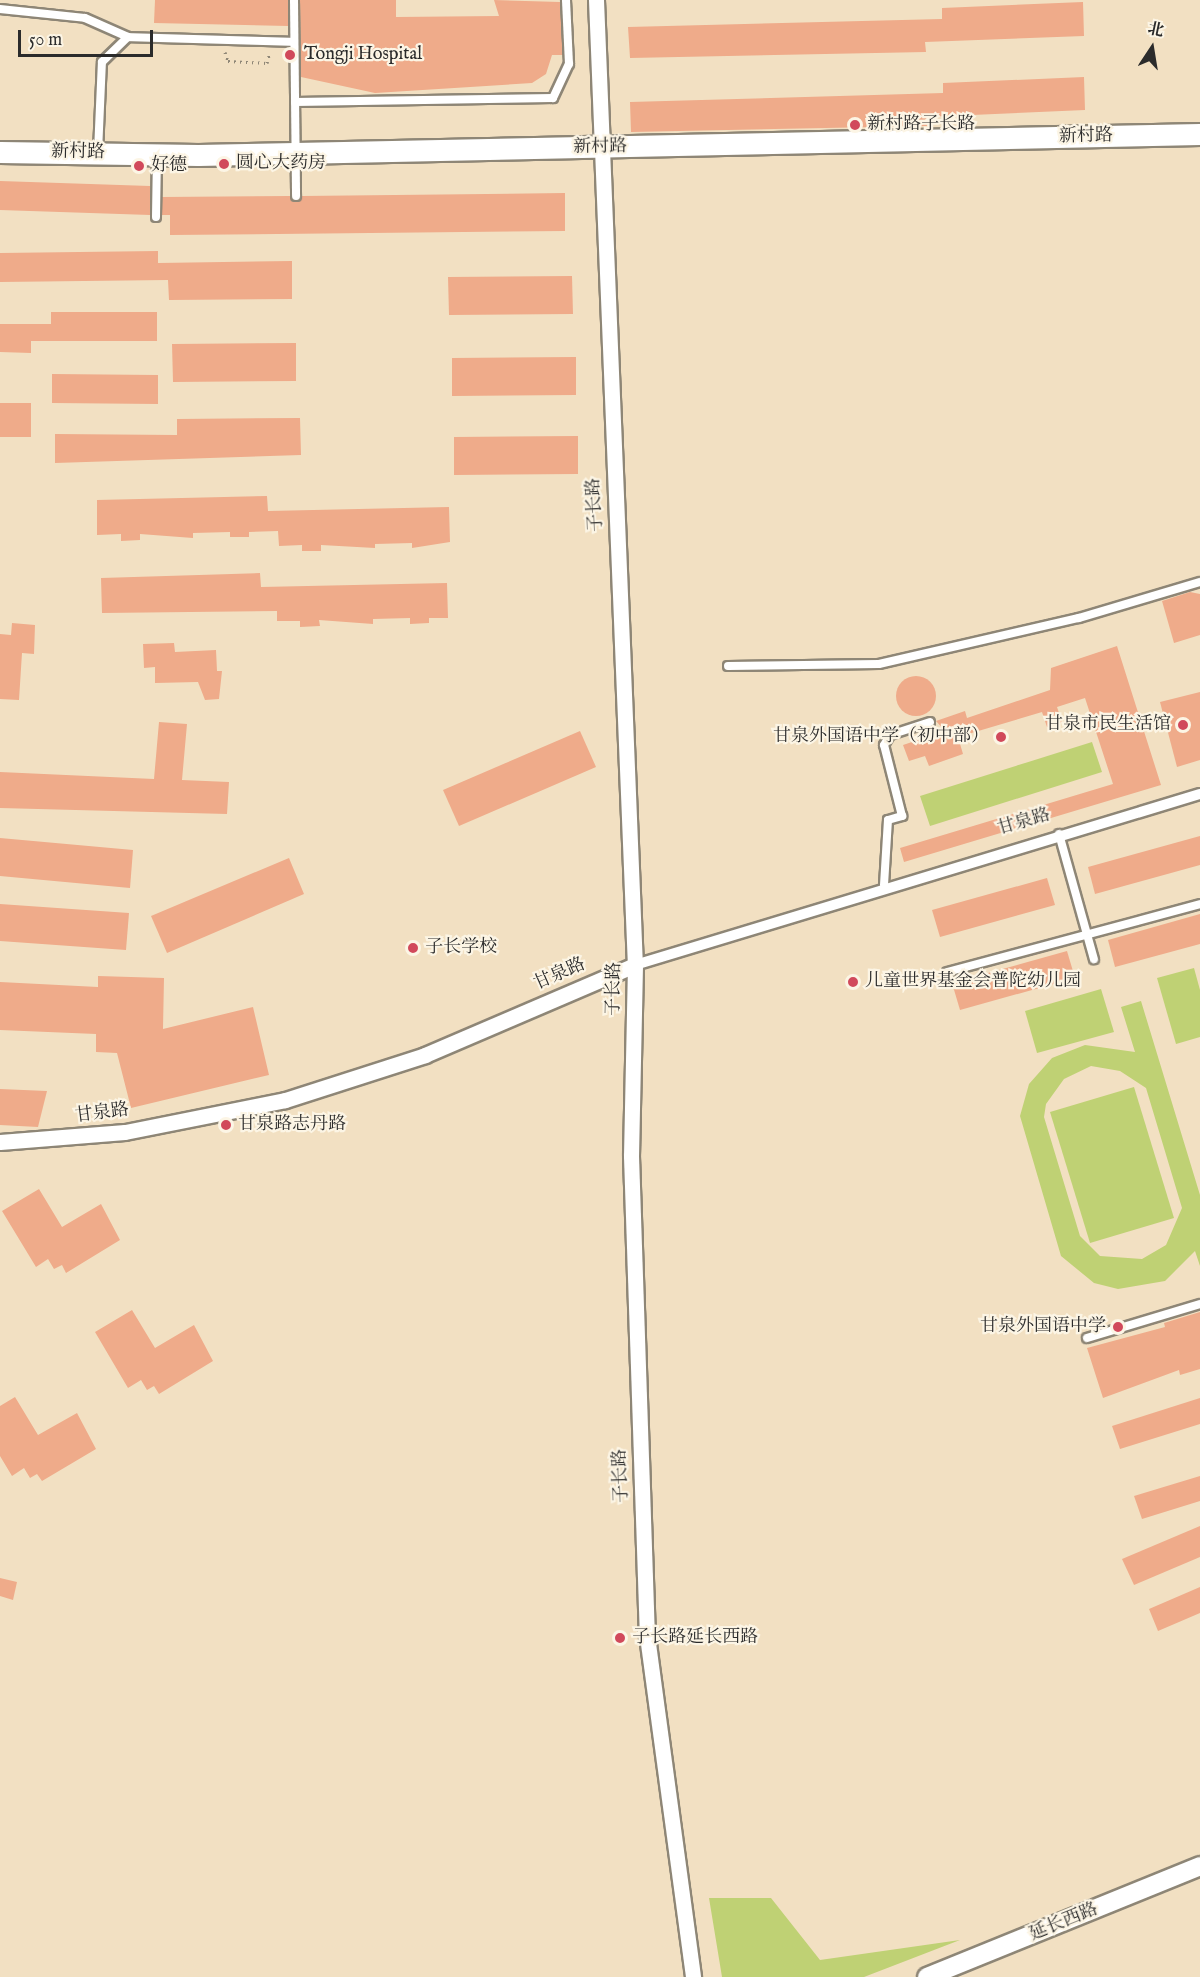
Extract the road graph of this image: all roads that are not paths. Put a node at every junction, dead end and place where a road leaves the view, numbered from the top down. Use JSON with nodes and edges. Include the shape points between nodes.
{"nodes":[{"id":1,"x":294,"y":0,"type":"edge"},
{"id":2,"x":566,"y":0,"type":"edge"},
{"id":3,"x":596,"y":0,"type":"edge"},
{"id":4,"x":0,"y":9,"type":"edge"},
{"id":5,"x":128,"y":38,"type":"junction"},
{"id":6,"x":294,"y":42,"type":"junction"},
{"id":7,"x":295,"y":102,"type":"junction"},
{"id":8,"x":1200,"y":134,"type":"edge"},
{"id":9,"x":600,"y":148,"type":"junction"},
{"id":10,"x":0,"y":152,"type":"edge"},
{"id":11,"x":295,"y":152,"type":"junction"},
{"id":12,"x":98,"y":154,"type":"junction"},
{"id":13,"x":157,"y":155,"type":"junction"},
{"id":14,"x":296,"y":196,"type":"dead end"},
{"id":15,"x":156,"y":218,"type":"dead end"},
{"id":16,"x":1200,"y":582,"type":"edge"},
{"id":17,"x":728,"y":666,"type":"dead end"},
{"id":18,"x":930,"y":722,"type":"dead end"},
{"id":19,"x":1200,"y":794,"type":"edge"},
{"id":20,"x":1059,"y":834,"type":"junction"},
{"id":21,"x":884,"y":885,"type":"junction"},
{"id":22,"x":1200,"y":904,"type":"edge"},
{"id":23,"x":1087,"y":934,"type":"junction"},
{"id":24,"x":1094,"y":960,"type":"dead end"},
{"id":25,"x":636,"y":965,"type":"junction"},
{"id":26,"x":947,"y":972,"type":"dead end"},
{"id":27,"x":0,"y":1142,"type":"edge"},
{"id":28,"x":1200,"y":1304,"type":"edge"},
{"id":29,"x":1087,"y":1338,"type":"dead end"},
{"id":30,"x":1200,"y":1866,"type":"edge"},
{"id":31,"x":693,"y":1977,"type":"edge"},
{"id":32,"x":927,"y":1977,"type":"edge"}],
"edges":[{"from":1,"to":6,"type":"lane"},
{"from":2,"to":7,"type":"lane","via":[[569,64],[553,98]]},
{"from":3,"to":9,"type":"street","name":"子长路"},
{"from":4,"to":5,"type":"lane","via":[[85,18]]},
{"from":5,"to":6,"type":"lane"},
{"from":5,"to":12,"type":"lane","via":[[102,62]]},
{"from":6,"to":7,"type":"lane"},
{"from":7,"to":11,"type":"lane"},
{"from":8,"to":9,"type":"main road","name":"新村路"},
{"from":9,"to":11,"type":"main road","name":"新村路"},
{"from":9,"to":25,"type":"street","name":"子长路"},
{"from":10,"to":12,"type":"main road","name":"新村路"},
{"from":11,"to":13,"type":"main road","name":"新村路"},
{"from":11,"to":14,"type":"lane"},
{"from":12,"to":13,"type":"main road","name":"新村路"},
{"from":13,"to":15,"type":"lane"},
{"from":16,"to":17,"type":"lane","via":[[1079,618],[879,664]]},
{"from":18,"to":21,"type":"lane","via":[[890,735],[884,745],[902,816],[888,820]]},
{"from":19,"to":20,"type":"street","name":"甘泉路"},
{"from":20,"to":21,"type":"street","name":"甘泉路"},
{"from":20,"to":23,"type":"lane"},
{"from":21,"to":25,"type":"street","name":"甘泉路"},
{"from":22,"to":23,"type":"lane"},
{"from":23,"to":24,"type":"lane"},
{"from":23,"to":26,"type":"lane"},
{"from":25,"to":27,"type":"street","name":"甘泉路","via":[[425,1055],[285,1100],[125,1132]]},
{"from":25,"to":31,"type":"street","name":"子长路","via":[[631,1156],[647,1636]]},
{"from":28,"to":29,"type":"lane"},
{"from":30,"to":32,"type":"street","name":"延长西路"}]}
